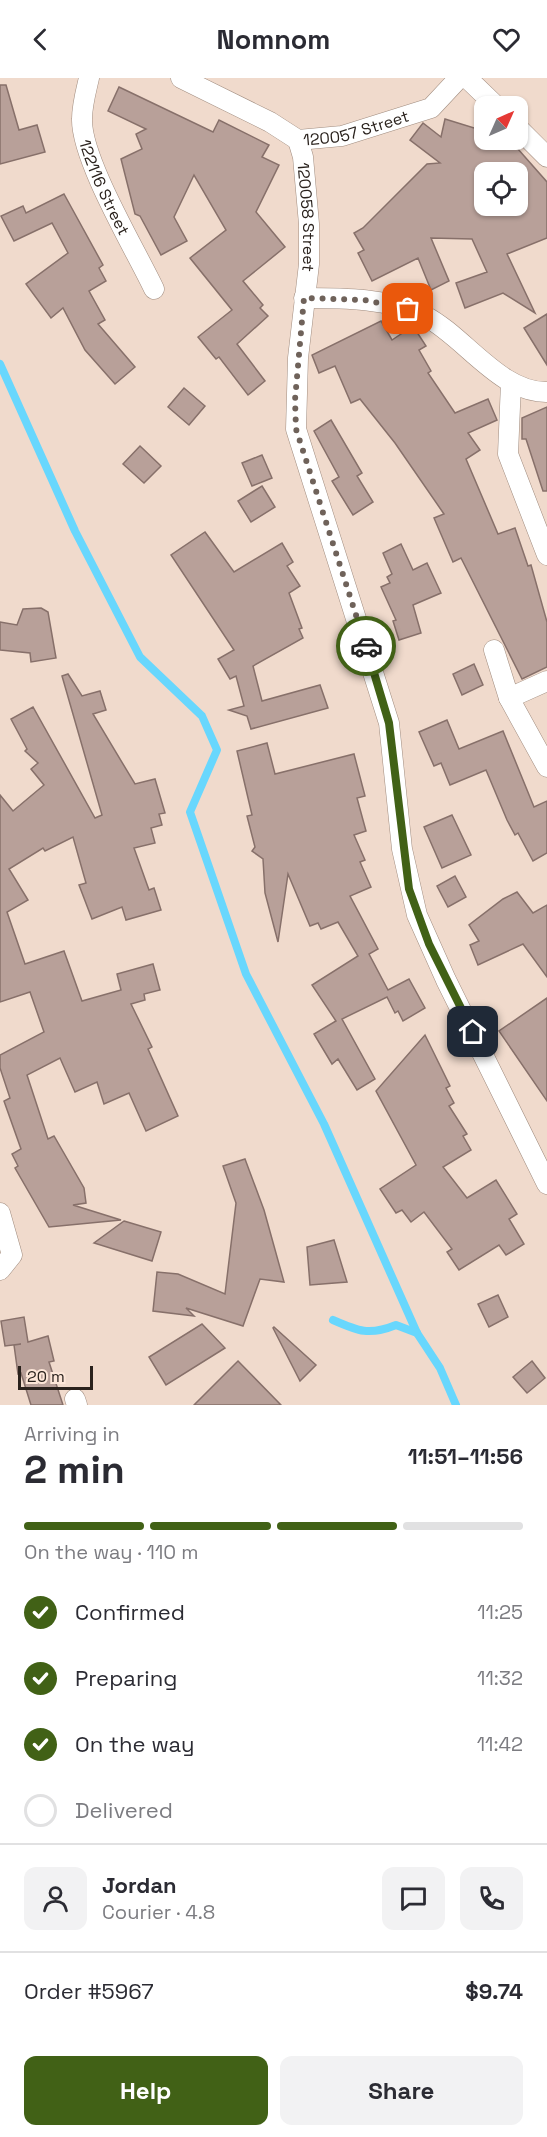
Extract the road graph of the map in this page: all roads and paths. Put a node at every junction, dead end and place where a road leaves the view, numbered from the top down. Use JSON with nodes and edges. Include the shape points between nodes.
{"nodes":[{"id":1,"x":89,"y":78,"type":"edge"},
{"id":2,"x":181,"y":78,"type":"edge"},
{"id":3,"x":459,"y":78,"type":"edge"},
{"id":4,"x":466,"y":78,"type":"edge"},
{"id":5,"x":485,"y":96,"type":"edge"},
{"id":6,"x":528,"y":138,"type":"edge"},
{"id":7,"x":298,"y":140,"type":"junction"},
{"id":8,"x":547,"y":157,"type":"edge"},
{"id":9,"x":154,"y":289,"type":"dead end"},
{"id":10,"x":304,"y":298,"type":"junction"},
{"id":11,"x":511,"y":383,"type":"junction"},
{"id":12,"x":547,"y":392,"type":"edge"},
{"id":13,"x":547,"y":555,"type":"edge"},
{"id":14,"x":494,"y":650,"type":"dead end"},
{"id":15,"x":547,"y":681,"type":"edge"},
{"id":16,"x":508,"y":698,"type":"junction"},
{"id":17,"x":547,"y":767,"type":"edge"},
{"id":18,"x":547,"y":1184,"type":"edge"},
{"id":19,"x":0,"y":1213,"type":"edge"},
{"id":20,"x":0,"y":1270,"type":"edge"}],
"edges":[{"from":1,"to":9,"type":"street","name":"122116 Street","via":[[81,120],[85,142]]},
{"from":2,"to":7,"type":"street","name":"120057 Street"},
{"from":3,"to":7,"type":"street","name":"120057 Street","via":[[431,108],[342,136]]},
{"from":4,"to":5,"type":"street"},
{"from":6,"to":8,"type":"street"},
{"from":7,"to":10,"type":"street","name":"120058 Street","via":[[309,224]]},
{"from":10,"to":11,"type":"street","via":[[364,300],[408,309],[442,326]]},
{"from":10,"to":18,"type":"street","name":"120058 Street","via":[[296,429],[389,723],[409,889],[429,944]]},
{"from":11,"to":12,"type":"street","via":[[529,391]]},
{"from":11,"to":13,"type":"street","via":[[508,454]]},
{"from":14,"to":16,"type":"street"},
{"from":15,"to":16,"type":"street"},
{"from":16,"to":17,"type":"street"},
{"from":19,"to":20,"type":"street","via":[[12,1255]]}]}
